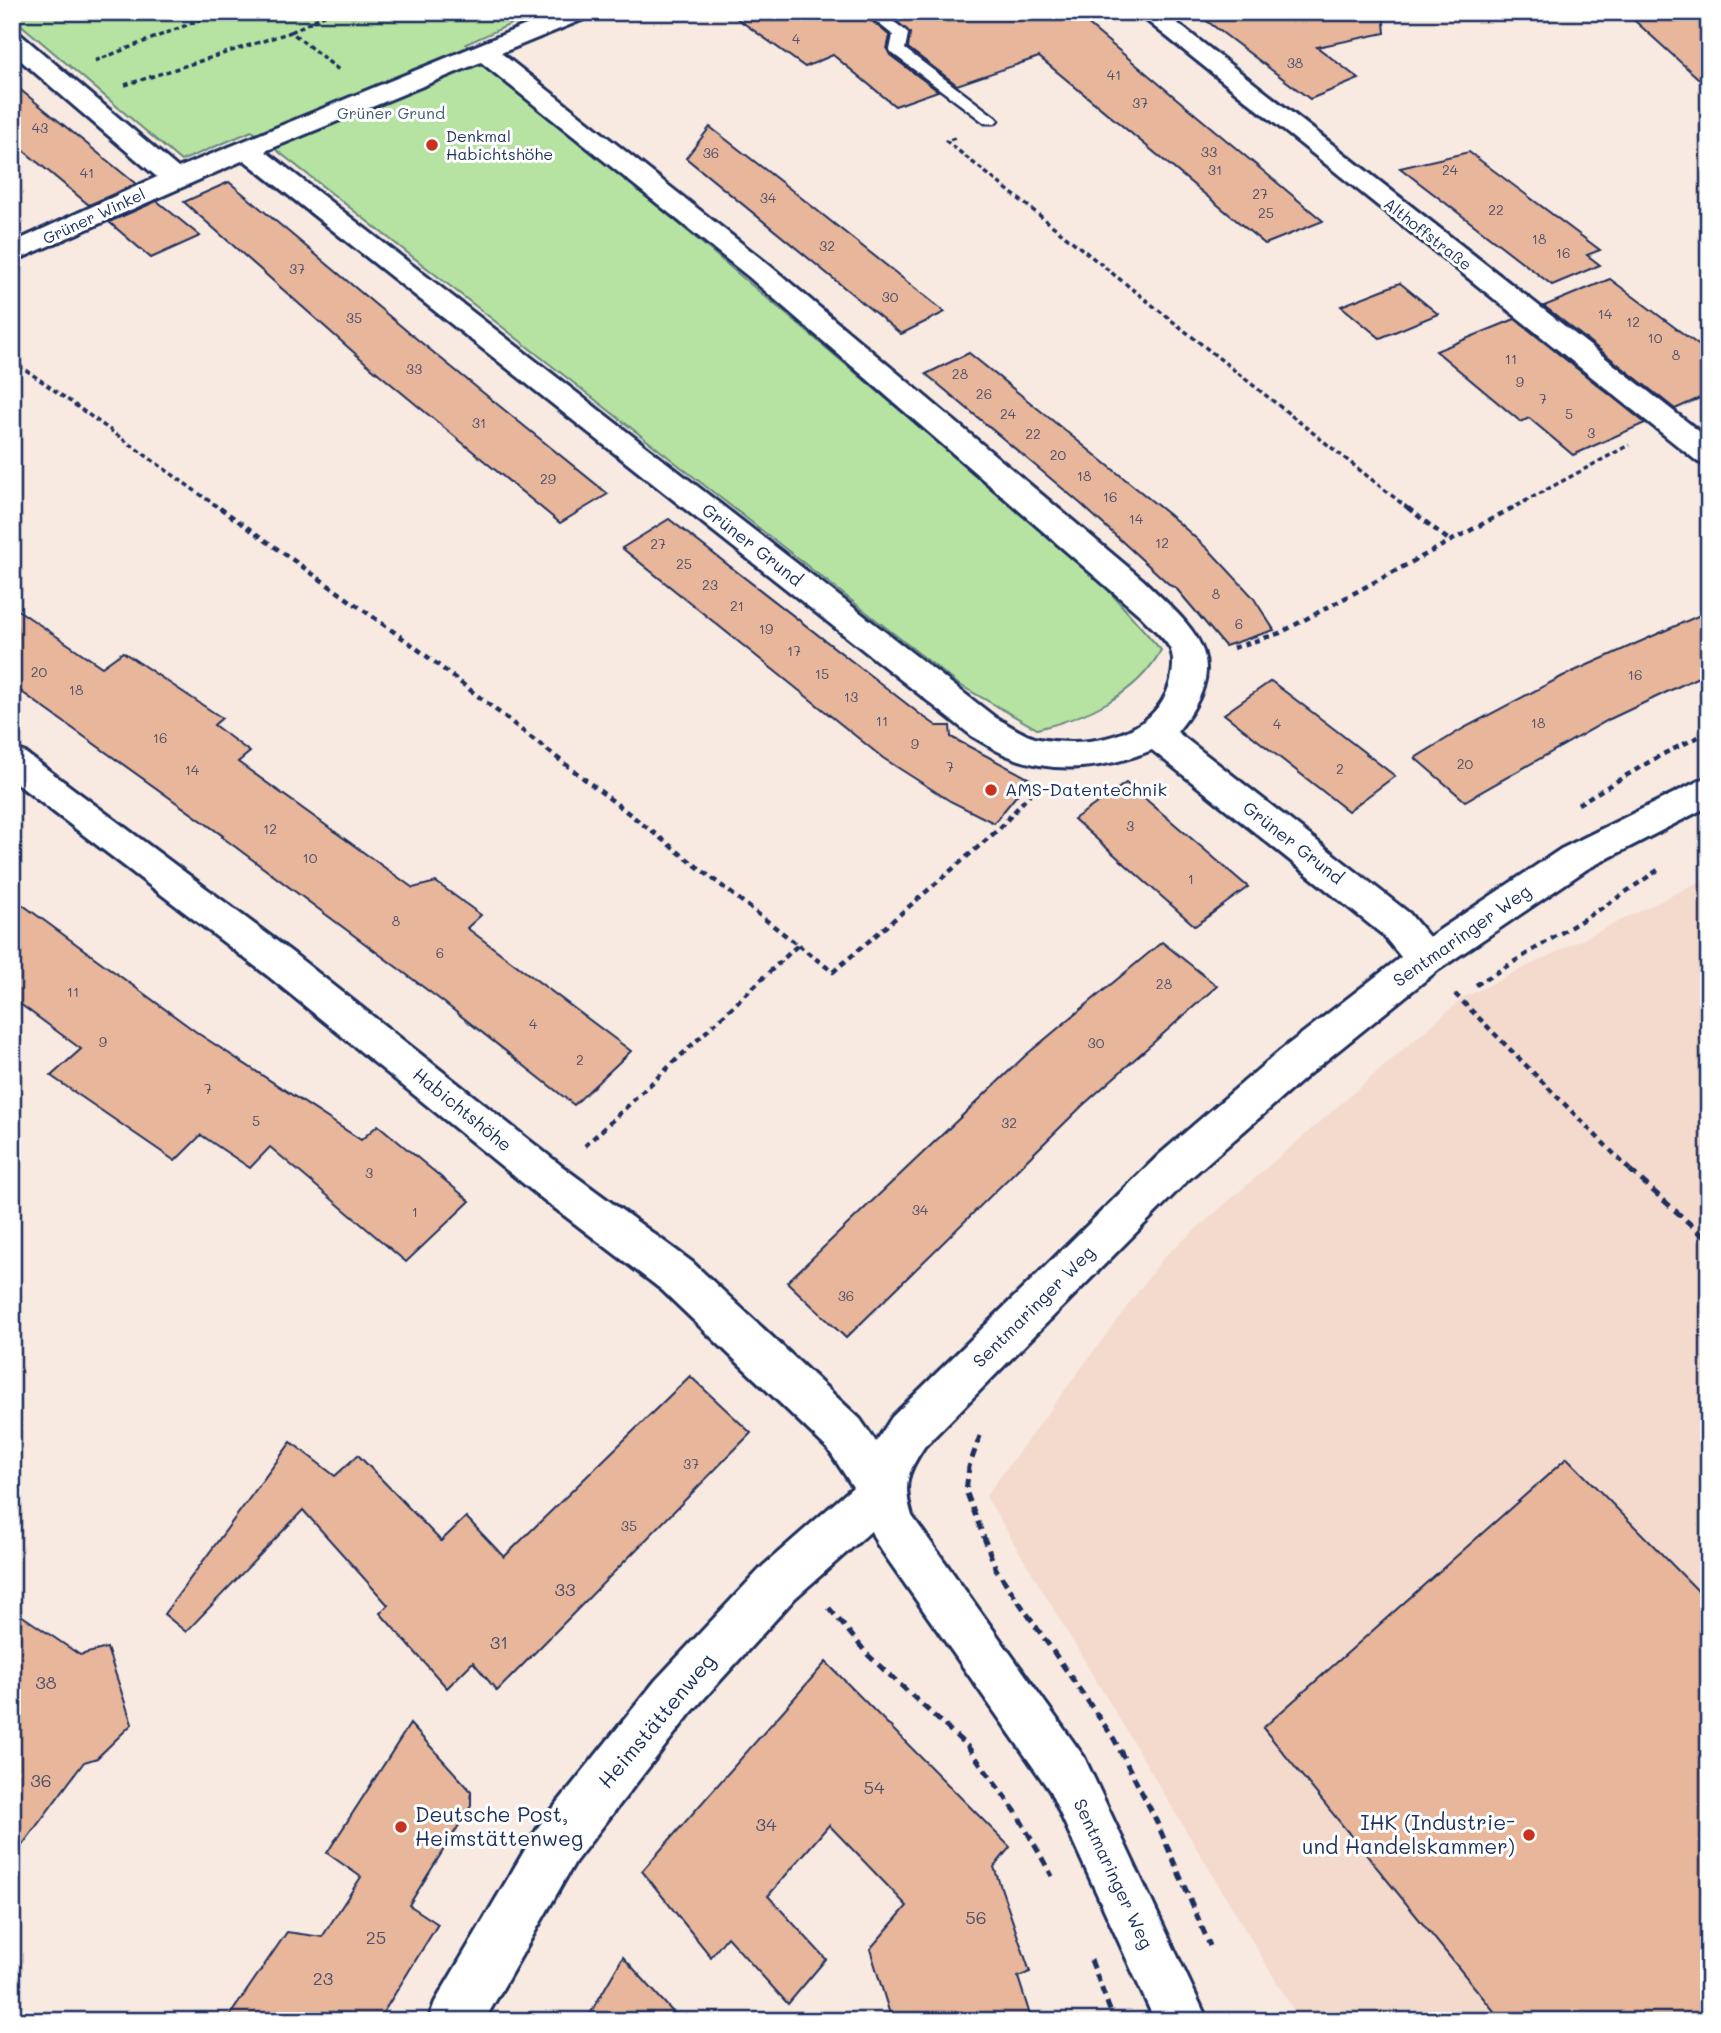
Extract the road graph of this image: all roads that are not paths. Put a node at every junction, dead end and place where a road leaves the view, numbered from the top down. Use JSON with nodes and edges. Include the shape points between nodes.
{"nodes":[{"id":1,"x":580,"y":12,"type":"edge"},
{"id":2,"x":871,"y":12,"type":"edge"},
{"id":3,"x":1148,"y":12,"type":"edge"},
{"id":4,"x":544,"y":18,"type":"edge"},
{"id":5,"x":12,"y":40,"type":"edge"},
{"id":6,"x":484,"y":52,"type":"junction"},
{"id":7,"x":990,"y":120,"type":"road end"},
{"id":8,"x":246,"y":149,"type":"junction"},
{"id":9,"x":175,"y":178,"type":"junction"},
{"id":10,"x":12,"y":254,"type":"edge"},
{"id":11,"x":1709,"y":455,"type":"edge"},
{"id":12,"x":1154,"y":733,"type":"junction"},
{"id":13,"x":12,"y":761,"type":"edge"},
{"id":14,"x":1709,"y":790,"type":"edge"},
{"id":15,"x":1425,"y":959,"type":"junction"},
{"id":16,"x":882,"y":1490,"type":"junction"},
{"id":17,"x":454,"y":2021,"type":"edge"},
{"id":18,"x":1182,"y":2021,"type":"edge"}],
"edges":[{"from":1,"to":4,"type":"street"},
{"from":2,"to":7,"type":"lane","via":[[901,34],[897,50]]},
{"from":3,"to":11,"type":"street","name":"Althoffstraße"},
{"from":4,"to":6,"type":"street"},
{"from":5,"to":9,"type":"street"},
{"from":6,"to":8,"type":"street"},
{"from":6,"to":12,"type":"street","name":"Grüner Grund","via":[[759,271],[1131,587],[1186,646],[1189,663],[1183,695]]},
{"from":8,"to":9,"type":"street"},
{"from":8,"to":12,"type":"street","name":"Grüner Grund","via":[[984,727],[1028,750],[1075,755],[1116,749]]},
{"from":9,"to":10,"type":"street","name":"Grüner Winkel"},
{"from":12,"to":15,"type":"street","name":"Grüner Grund","via":[[1396,924]]},
{"from":13,"to":16,"type":"street","name":"Habichtshöhe","via":[[677,1276],[844,1434]]},
{"from":14,"to":15,"type":"street","name":"Sentmaringer Weg","via":[[1574,859]]},
{"from":15,"to":16,"type":"street","name":"Sentmaringer Weg","via":[[1295,1062],[1174,1167],[908,1432],[892,1456]]},
{"from":16,"to":17,"type":"street","name":"Heimstättenweg","via":[[779,1582],[673,1697],[556,1844]]},
{"from":16,"to":18,"type":"street","name":"Sentmaringer Weg","via":[[893,1528],[911,1557],[1067,1774]]}]}
